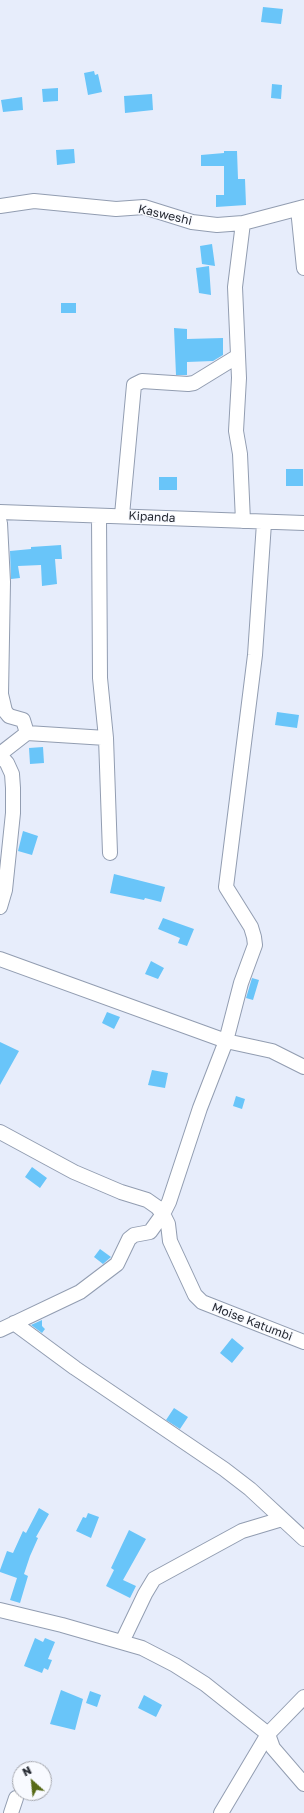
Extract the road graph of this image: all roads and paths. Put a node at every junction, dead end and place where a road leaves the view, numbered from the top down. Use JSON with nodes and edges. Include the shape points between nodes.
{"nodes":[{"id":1,"x":0,"y":206,"type":"edge"},
{"id":2,"x":301,"y":208,"type":"edge"},
{"id":3,"x":243,"y":223,"type":"junction"},
{"id":4,"x":304,"y":268,"type":"edge"},
{"id":5,"x":238,"y":356,"type":"junction"},
{"id":6,"x":0,"y":512,"type":"edge"},
{"id":7,"x":122,"y":515,"type":"junction"},
{"id":8,"x":99,"y":516,"type":"junction"},
{"id":9,"x":243,"y":521,"type":"junction"},
{"id":10,"x":0,"y":523,"type":"edge"},
{"id":11,"x":264,"y":523,"type":"junction"},
{"id":12,"x":304,"y":523,"type":"edge"},
{"id":13,"x":27,"y":733,"type":"junction"},
{"id":14,"x":106,"y":738,"type":"junction"},
{"id":15,"x":0,"y":754,"type":"edge"},
{"id":16,"x":110,"y":853,"type":"dead end"},
{"id":17,"x":0,"y":907,"type":"edge"},
{"id":18,"x":0,"y":959,"type":"edge"},
{"id":19,"x":226,"y":1040,"type":"junction"},
{"id":20,"x":304,"y":1067,"type":"edge"},
{"id":21,"x":0,"y":1132,"type":"edge"},
{"id":22,"x":163,"y":1214,"type":"junction"},
{"id":23,"x":14,"y":1323,"type":"junction"},
{"id":24,"x":0,"y":1330,"type":"edge"},
{"id":25,"x":304,"y":1342,"type":"edge"},
{"id":26,"x":282,"y":1519,"type":"junction"},
{"id":27,"x":304,"y":1539,"type":"edge"},
{"id":28,"x":0,"y":1610,"type":"edge"},
{"id":29,"x":122,"y":1642,"type":"junction"},
{"id":30,"x":304,"y":1697,"type":"edge"},
{"id":31,"x":268,"y":1734,"type":"junction"},
{"id":32,"x":304,"y":1784,"type":"edge"},
{"id":33,"x":15,"y":1801,"type":"edge"},
{"id":34,"x":11,"y":1813,"type":"edge"},
{"id":35,"x":221,"y":1813,"type":"edge"}],
"edges":[{"from":1,"to":3,"type":"street","name":"Kasweshi","via":[[34,201],[116,209],[144,207],[205,224]]},
{"from":2,"to":3,"type":"street","name":"Kasweshi"},
{"from":2,"to":4,"type":"street"},
{"from":3,"to":5,"type":"street","via":[[235,287]]},
{"from":5,"to":7,"type":"street","via":[[194,383],[142,381],[134,385]]},
{"from":5,"to":9,"type":"street","via":[[236,431],[240,454]]},
{"from":6,"to":8,"type":"street","name":"Kipanda"},
{"from":7,"to":8,"type":"street","name":"Kipanda"},
{"from":7,"to":9,"type":"street","name":"Kipanda"},
{"from":8,"to":14,"type":"street","via":[[100,678]]},
{"from":9,"to":11,"type":"street","name":"Kipanda"},
{"from":10,"to":13,"type":"street","via":[[3,582],[1,694],[5,711],[9,716],[23,720]]},
{"from":11,"to":12,"type":"street","name":"Kipanda"},
{"from":11,"to":19,"type":"street","via":[[251,691],[226,887],[251,927],[254,945]]},
{"from":13,"to":14,"type":"street"},
{"from":13,"to":15,"type":"street"},
{"from":14,"to":16,"type":"street"},
{"from":15,"to":17,"type":"street","via":[[12,774],[13,814],[5,890]]},
{"from":18,"to":19,"type":"street"},
{"from":19,"to":20,"type":"street","via":[[272,1051]]},
{"from":19,"to":22,"type":"street"},
{"from":21,"to":22,"type":"street","via":[[74,1172],[147,1200]]},
{"from":22,"to":23,"type":"street","via":[[150,1232],[134,1235],[129,1239],[117,1264],[80,1292]]},
{"from":22,"to":25,"type":"street","name":"Moise Katumbi","via":[[168,1224],[170,1242],[195,1295],[202,1302]]},
{"from":23,"to":24,"type":"street"},
{"from":23,"to":26,"type":"street","via":[[75,1368],[224,1469]]},
{"from":26,"to":27,"type":"street"},
{"from":26,"to":29,"type":"street","via":[[242,1531],[154,1579]]},
{"from":28,"to":29,"type":"street"},
{"from":29,"to":31,"type":"street","via":[[142,1648],[175,1665],[205,1684]]},
{"from":30,"to":31,"type":"street"},
{"from":31,"to":32,"type":"street","via":[[273,1748]]},
{"from":31,"to":35,"type":"street"},
{"from":33,"to":34,"type":"street"}]}
